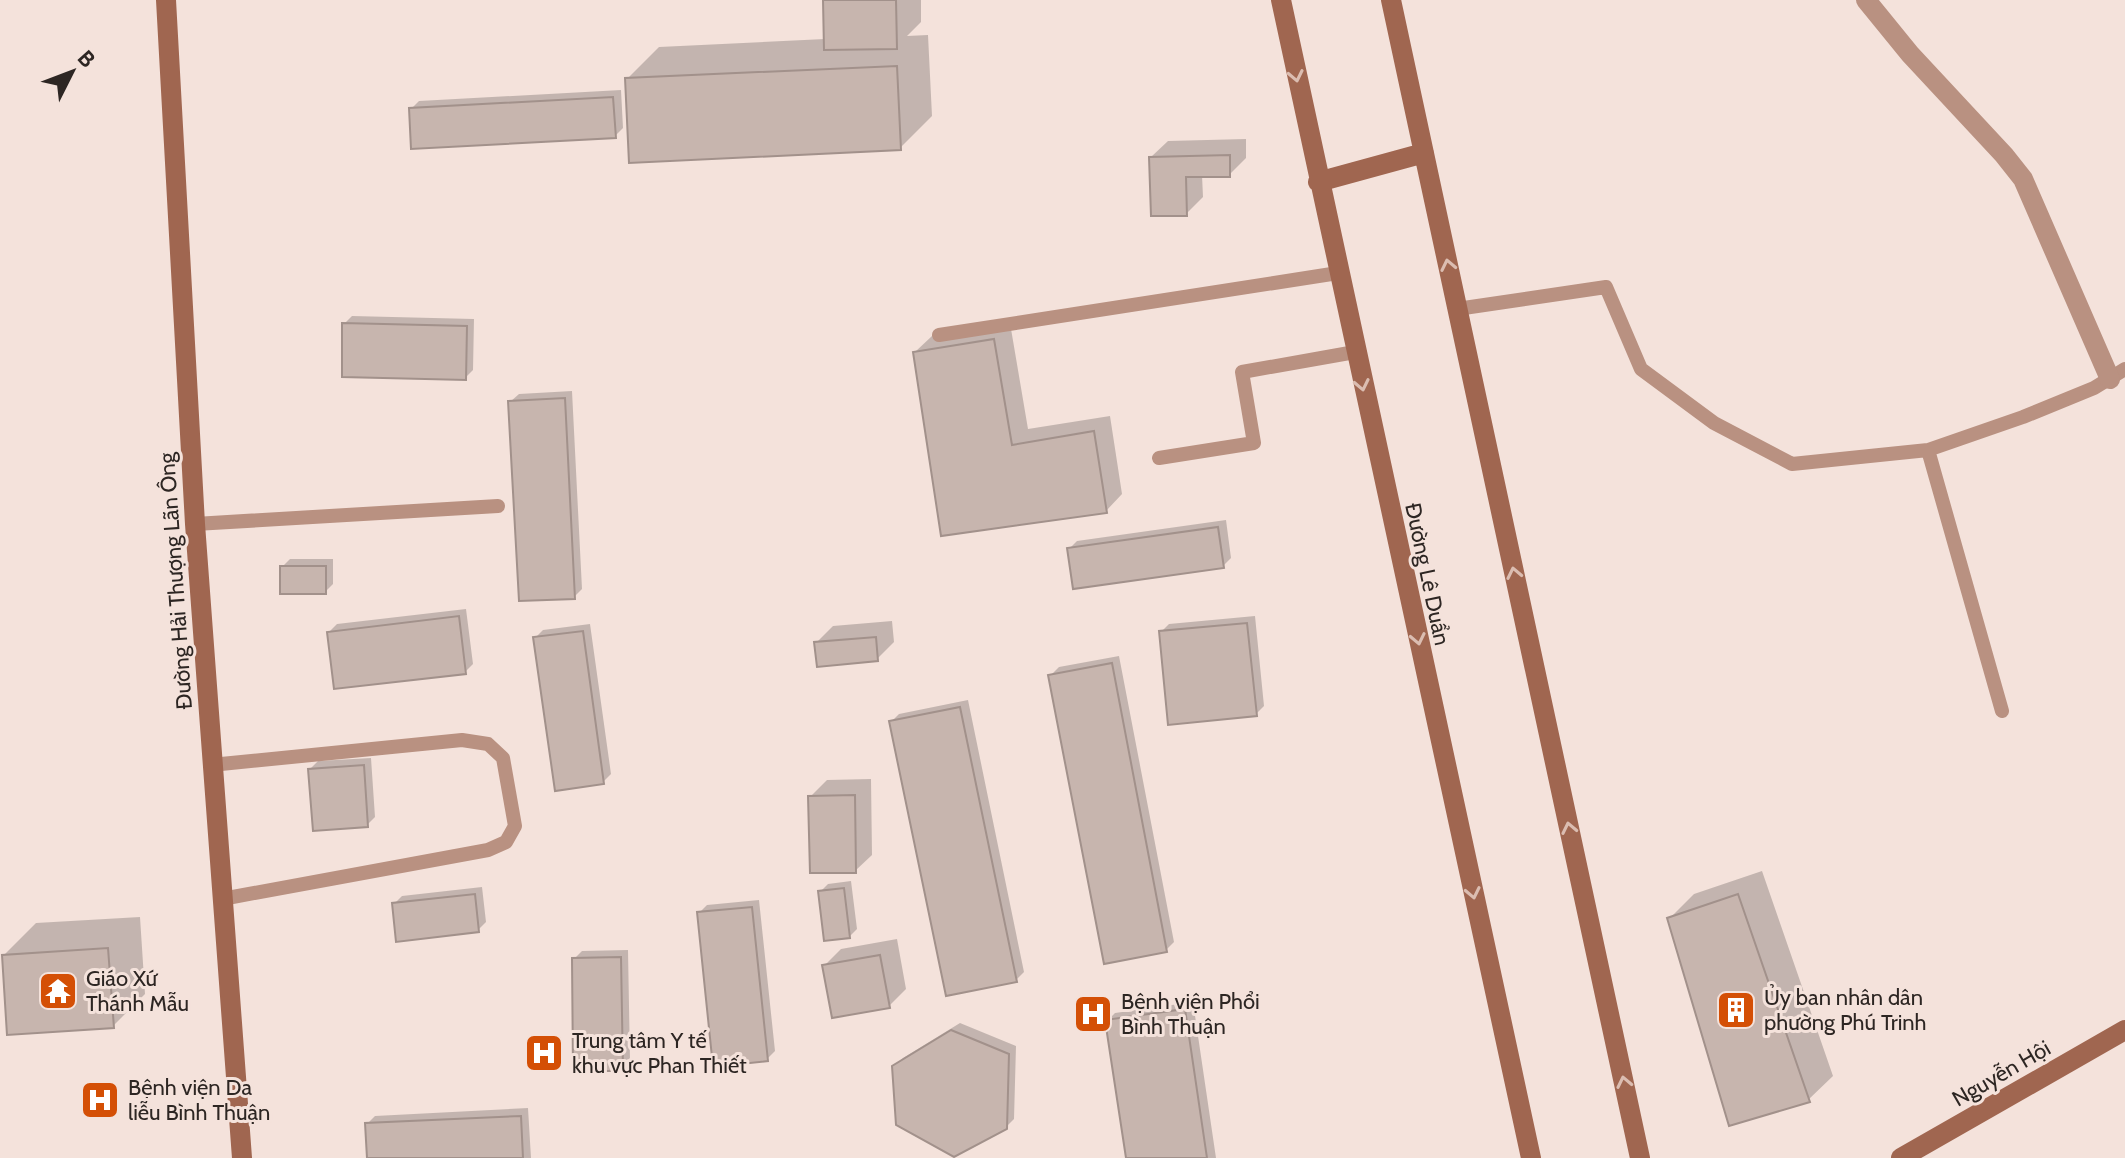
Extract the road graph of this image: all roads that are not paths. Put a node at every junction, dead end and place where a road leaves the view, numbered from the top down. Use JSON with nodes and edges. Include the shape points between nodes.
{"nodes":[{"id":1,"x":166,"y":0,"type":"edge"},
{"id":2,"x":1281,"y":0,"type":"edge"},
{"id":3,"x":1391,"y":0,"type":"edge"},
{"id":4,"x":1866,"y":0,"type":"edge"},
{"id":5,"x":1424,"y":153,"type":"junction"},
{"id":6,"x":1318,"y":182,"type":"junction"},
{"id":7,"x":1338,"y":273,"type":"junction"},
{"id":8,"x":1457,"y":309,"type":"junction"},
{"id":9,"x":939,"y":335,"type":"dead end"},
{"id":10,"x":1355,"y":352,"type":"junction"},
{"id":11,"x":2117,"y":374,"type":"edge"},
{"id":12,"x":1928,"y":450,"type":"junction"},
{"id":13,"x":1159,"y":458,"type":"dead end"},
{"id":14,"x":498,"y":506,"type":"dead end"},
{"id":15,"x":195,"y":524,"type":"junction"},
{"id":16,"x":2002,"y":711,"type":"dead end"},
{"id":17,"x":211,"y":765,"type":"junction"},
{"id":18,"x":222,"y":899,"type":"junction"},
{"id":19,"x":2125,"y":1030,"type":"edge"},
{"id":20,"x":242,"y":1158,"type":"edge"},
{"id":21,"x":1531,"y":1158,"type":"edge"},
{"id":22,"x":1640,"y":1158,"type":"edge"},
{"id":23,"x":1901,"y":1158,"type":"edge"}],
"edges":[{"from":1,"to":15,"type":"main road","name":"Đường Hải Thượng Lãn Ông"},
{"from":2,"to":6,"type":"main road","name":"Đường Lê Duẩn","one_way":true},
{"from":3,"to":5,"type":"main road"},
{"from":4,"to":11,"type":"street","via":[[2023,179]]},
{"from":5,"to":6,"type":"main road"},
{"from":8,"to":5,"type":"main road","one_way":true},
{"from":6,"to":7,"type":"main road","name":"Đường Lê Duẩn"},
{"from":7,"to":9,"type":"lane"},
{"from":7,"to":10,"type":"main road","name":"Đường Lê Duẩn"},
{"from":8,"to":12,"type":"lane","via":[[1606,287],[1641,369],[1714,423],[1792,464]]},
{"from":22,"to":8,"type":"main road","one_way":true},
{"from":10,"to":13,"type":"lane","via":[[1242,372],[1254,443]]},
{"from":10,"to":21,"type":"main road","name":"Đường Lê Duẩn","one_way":true},
{"from":11,"to":12,"type":"lane","via":[[2023,417]]},
{"from":12,"to":16,"type":"lane"},
{"from":14,"to":15,"type":"lane"},
{"from":15,"to":17,"type":"main road","name":"Đường Hải Thượng Lãn Ông"},
{"from":17,"to":18,"type":"main road","name":"Đường Hải Thượng Lãn Ông"},
{"from":17,"to":18,"type":"lane","via":[[462,740],[488,744],[503,758],[515,826],[506,842],[488,850]]},
{"from":18,"to":20,"type":"main road","name":"Đường Hải Thượng Lãn Ông"},
{"from":19,"to":23,"type":"main road","name":"Nguyễn Hội"}]}
